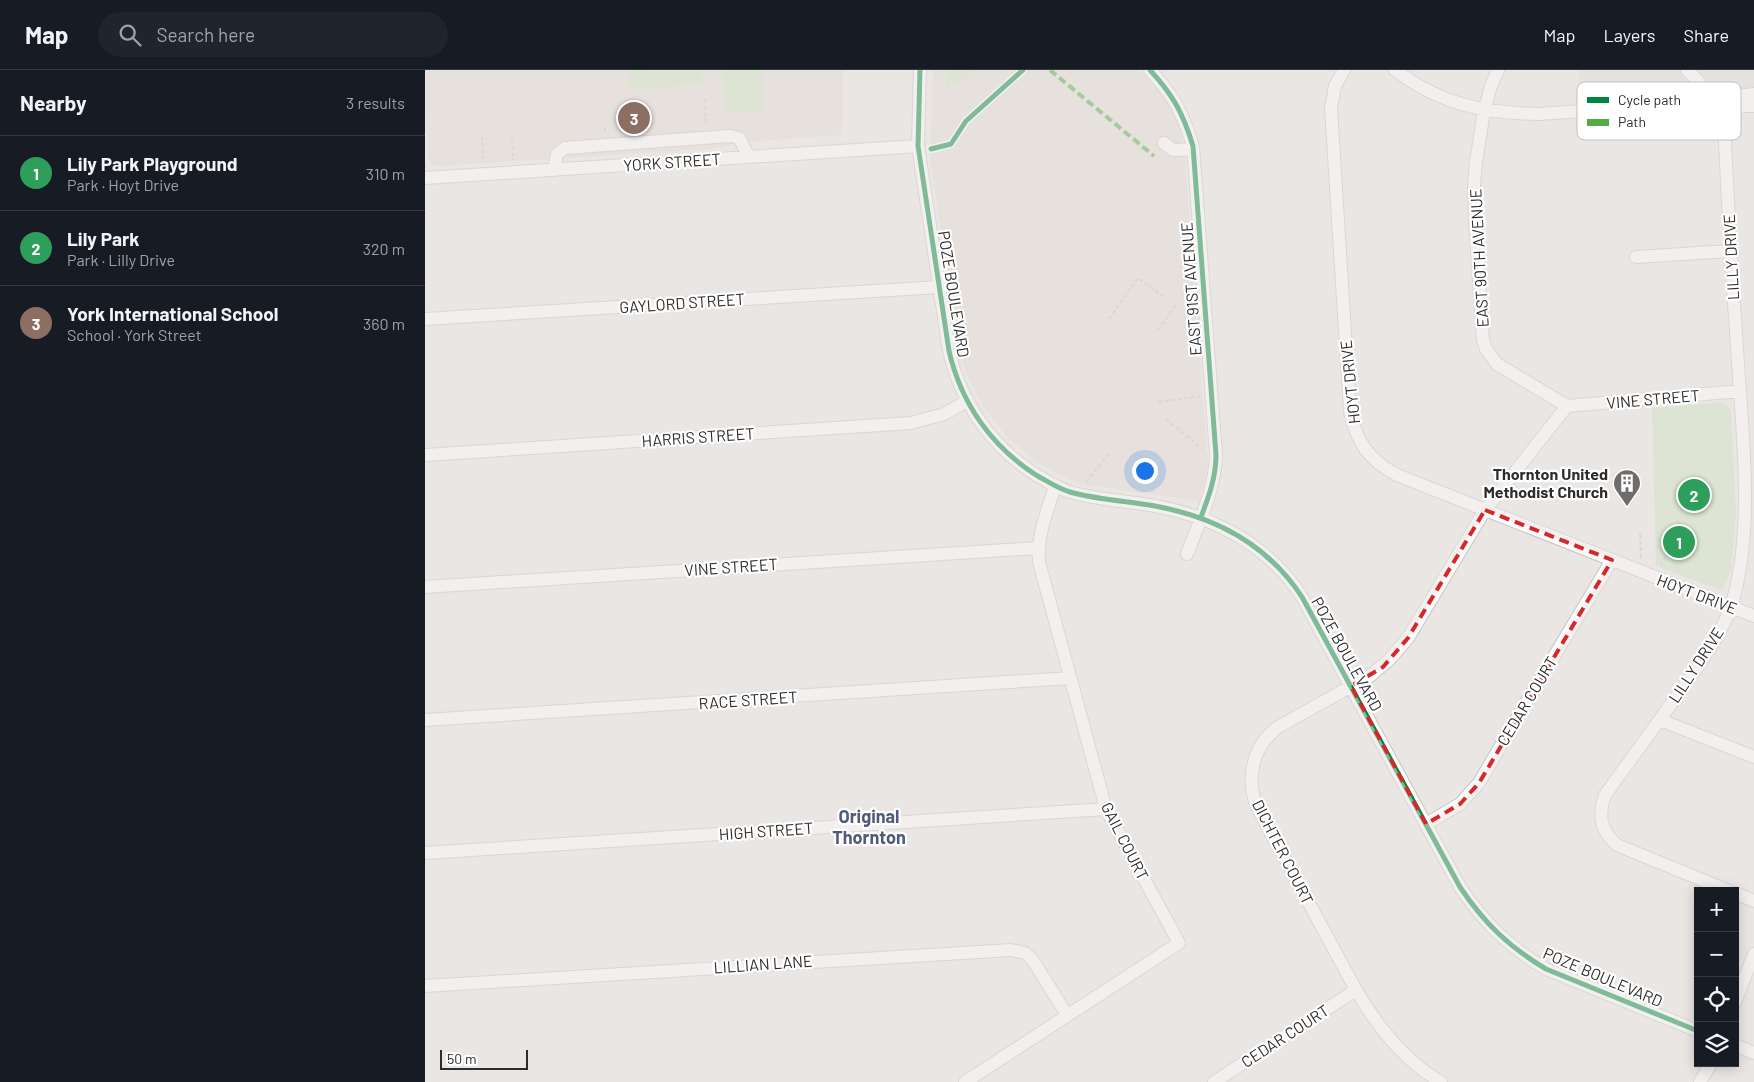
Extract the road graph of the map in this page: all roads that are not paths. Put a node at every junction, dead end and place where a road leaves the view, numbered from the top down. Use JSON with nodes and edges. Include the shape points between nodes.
{"nodes":[{"id":1,"x":920,"y":70,"type":"edge"},
{"id":2,"x":1150,"y":70,"type":"edge"},
{"id":3,"x":1344,"y":70,"type":"edge"},
{"id":4,"x":1395,"y":70,"type":"edge"},
{"id":5,"x":1498,"y":70,"type":"edge"},
{"id":6,"x":1687,"y":70,"type":"edge"},
{"id":7,"x":1698,"y":82,"type":"edge"},
{"id":8,"x":1754,"y":94,"type":"edge"},
{"id":9,"x":1741,"y":96,"type":"edge"},
{"id":10,"x":1741,"y":105,"type":"edge"},
{"id":11,"x":1754,"y":106,"type":"edge"},
{"id":12,"x":1484,"y":110,"type":"junction"},
{"id":13,"x":1577,"y":111,"type":"edge"},
{"id":14,"x":1725,"y":140,"type":"edge"},
{"id":15,"x":1164,"y":143,"type":"dead end"},
{"id":16,"x":918,"y":146,"type":"junction"},
{"id":17,"x":1193,"y":148,"type":"junction"},
{"id":18,"x":749,"y":157,"type":"junction"},
{"id":19,"x":554,"y":170,"type":"junction"},
{"id":20,"x":425,"y":178,"type":"edge"},
{"id":21,"x":1731,"y":251,"type":"junction"},
{"id":22,"x":1636,"y":257,"type":"dead end"},
{"id":23,"x":939,"y":287,"type":"junction"},
{"id":24,"x":425,"y":319,"type":"edge"},
{"id":25,"x":1739,"y":391,"type":"junction"},
{"id":26,"x":967,"y":401,"type":"junction"},
{"id":27,"x":1567,"y":406,"type":"junction"},
{"id":28,"x":425,"y":455,"type":"edge"},
{"id":29,"x":1750,"y":484,"type":"edge"},
{"id":30,"x":1055,"y":487,"type":"junction"},
{"id":31,"x":1485,"y":510,"type":"junction"},
{"id":32,"x":1201,"y":517,"type":"junction"},
{"id":33,"x":1038,"y":548,"type":"junction"},
{"id":34,"x":1187,"y":554,"type":"dead end"},
{"id":35,"x":1612,"y":560,"type":"junction"},
{"id":36,"x":425,"y":587,"type":"edge"},
{"id":37,"x":1731,"y":607,"type":"junction"},
{"id":38,"x":1754,"y":616,"type":"edge"},
{"id":39,"x":1070,"y":678,"type":"junction"},
{"id":40,"x":1351,"y":686,"type":"junction"},
{"id":41,"x":425,"y":720,"type":"edge"},
{"id":42,"x":1660,"y":720,"type":"junction"},
{"id":43,"x":1754,"y":757,"type":"edge"},
{"id":44,"x":1106,"y":809,"type":"junction"},
{"id":45,"x":1425,"y":824,"type":"junction"},
{"id":46,"x":425,"y":853,"type":"edge"},
{"id":47,"x":1719,"y":887,"type":"edge"},
{"id":48,"x":1739,"y":895,"type":"edge"},
{"id":49,"x":1754,"y":901,"type":"edge"},
{"id":50,"x":1754,"y":954,"type":"edge"},
{"id":51,"x":425,"y":986,"type":"edge"},
{"id":52,"x":1356,"y":990,"type":"junction"},
{"id":53,"x":1739,"y":992,"type":"edge"},
{"id":54,"x":1067,"y":1016,"type":"junction"},
{"id":55,"x":1694,"y":1028,"type":"edge"},
{"id":56,"x":1739,"y":1046,"type":"edge"},
{"id":57,"x":1754,"y":1052,"type":"edge"},
{"id":58,"x":1709,"y":1067,"type":"edge"},
{"id":59,"x":965,"y":1082,"type":"edge"},
{"id":60,"x":1214,"y":1082,"type":"edge"},
{"id":61,"x":1441,"y":1082,"type":"edge"},
{"id":62,"x":1700,"y":1082,"type":"edge"}],
"edges":[{"from":1,"to":16,"type":"street","name":"POZE BOULEVARD"},
{"from":2,"to":17,"type":"street","name":"EAST 91ST AVENUE","via":[[1183,114]]},
{"from":3,"to":31,"type":"street","name":"HOYT DRIVE","via":[[1335,86],[1331,108],[1353,427],[1364,448],[1387,470]]},
{"from":4,"to":12,"type":"street","via":[[1443,98]]},
{"from":5,"to":12,"type":"street","name":"EAST 90TH AVENUE"},
{"from":6,"to":7,"type":"street"},
{"from":8,"to":9,"type":"street"},
{"from":10,"to":11,"type":"street"},
{"from":12,"to":13,"type":"street","via":[[1508,114]]},
{"from":12,"to":27,"type":"street","name":"EAST 90TH AVENUE","via":[[1474,185],[1483,340],[1497,364]]},
{"from":14,"to":21,"type":"street","name":"LILLY DRIVE"},
{"from":15,"to":17,"type":"street","via":[[1173,150]]},
{"from":16,"to":18,"type":"street","name":"YORK STREET"},
{"from":16,"to":23,"type":"street","name":"POZE BOULEVARD"},
{"from":17,"to":32,"type":"street","name":"EAST 91ST AVENUE","via":[[1216,455],[1212,487]]},
{"from":18,"to":19,"type":"street","name":"YORK STREET"},
{"from":18,"to":19,"type":"street","via":[[739,138],[729,136],[565,148],[557,154]]},
{"from":19,"to":20,"type":"street","name":"YORK STREET"},
{"from":21,"to":22,"type":"street"},
{"from":21,"to":25,"type":"street","name":"LILLY DRIVE"},
{"from":23,"to":24,"type":"street","name":"GAYLORD STREET"},
{"from":23,"to":26,"type":"street","name":"POZE BOULEVARD","via":[[951,360]]},
{"from":25,"to":27,"type":"street","name":"VINE STREET"},
{"from":25,"to":29,"type":"street","name":"LILLY DRIVE"},
{"from":26,"to":28,"type":"street","name":"HARRIS STREET","via":[[944,414],[911,423]]},
{"from":26,"to":30,"type":"street","name":"POZE BOULEVARD","via":[[1000,447]]},
{"from":27,"to":31,"type":"street","name":"DICHTER COURT"},
{"from":29,"to":37,"type":"street","name":"LILLY DRIVE","via":[[1746,540]]},
{"from":30,"to":32,"type":"street","name":"POZE BOULEVARD"},
{"from":30,"to":33,"type":"street","name":"GAIL COURT"},
{"from":31,"to":35,"type":"street","name":"HOYT DRIVE"},
{"from":31,"to":40,"type":"street","name":"DICHTER COURT","via":[[1408,638],[1383,667]]},
{"from":32,"to":34,"type":"street","name":"EAST 91ST AVENUE"},
{"from":32,"to":40,"type":"street","name":"POZE BOULEVARD","via":[[1241,537],[1281,570],[1302,597]]},
{"from":33,"to":36,"type":"street","name":"VINE STREET"},
{"from":33,"to":39,"type":"street","name":"GAIL COURT"},
{"from":35,"to":37,"type":"street","name":"HOYT DRIVE"},
{"from":35,"to":45,"type":"street","name":"CEDAR COURT","via":[[1479,783],[1460,804]]},
{"from":37,"to":38,"type":"street","name":"HOYT DRIVE"},
{"from":37,"to":42,"type":"street","name":"LILLY DRIVE","via":[[1705,658]]},
{"from":39,"to":41,"type":"street","name":"RACE STREET"},
{"from":39,"to":44,"type":"street","name":"GAIL COURT"},
{"from":40,"to":45,"type":"street","name":"POZE BOULEVARD"},
{"from":40,"to":52,"type":"street","name":"DICHTER COURT","via":[[1270,734],[1254,759],[1251,785],[1258,809]]},
{"from":42,"to":43,"type":"street"},
{"from":42,"to":47,"type":"street","name":"LILLY DRIVE","via":[[1605,795],[1601,816],[1604,828],[1617,845]]},
{"from":44,"to":46,"type":"street","name":"HIGH STREET"},
{"from":44,"to":54,"type":"street","name":"GAIL COURT","via":[[1179,943]]},
{"from":45,"to":55,"type":"street","name":"POZE BOULEVARD","via":[[1473,907],[1497,934],[1516,949],[1546,969]]},
{"from":48,"to":49,"type":"street"},
{"from":50,"to":53,"type":"street"},
{"from":51,"to":54,"type":"street","name":"LILLIAN LANE","via":[[1011,950],[1025,953],[1032,959]]},
{"from":52,"to":60,"type":"street","name":"CEDAR COURT"},
{"from":52,"to":61,"type":"street","name":"DICHTER COURT","via":[[1401,1051]]},
{"from":54,"to":59,"type":"street","name":"GAIL COURT"},
{"from":56,"to":57,"type":"street"},
{"from":58,"to":62,"type":"street"}]}
